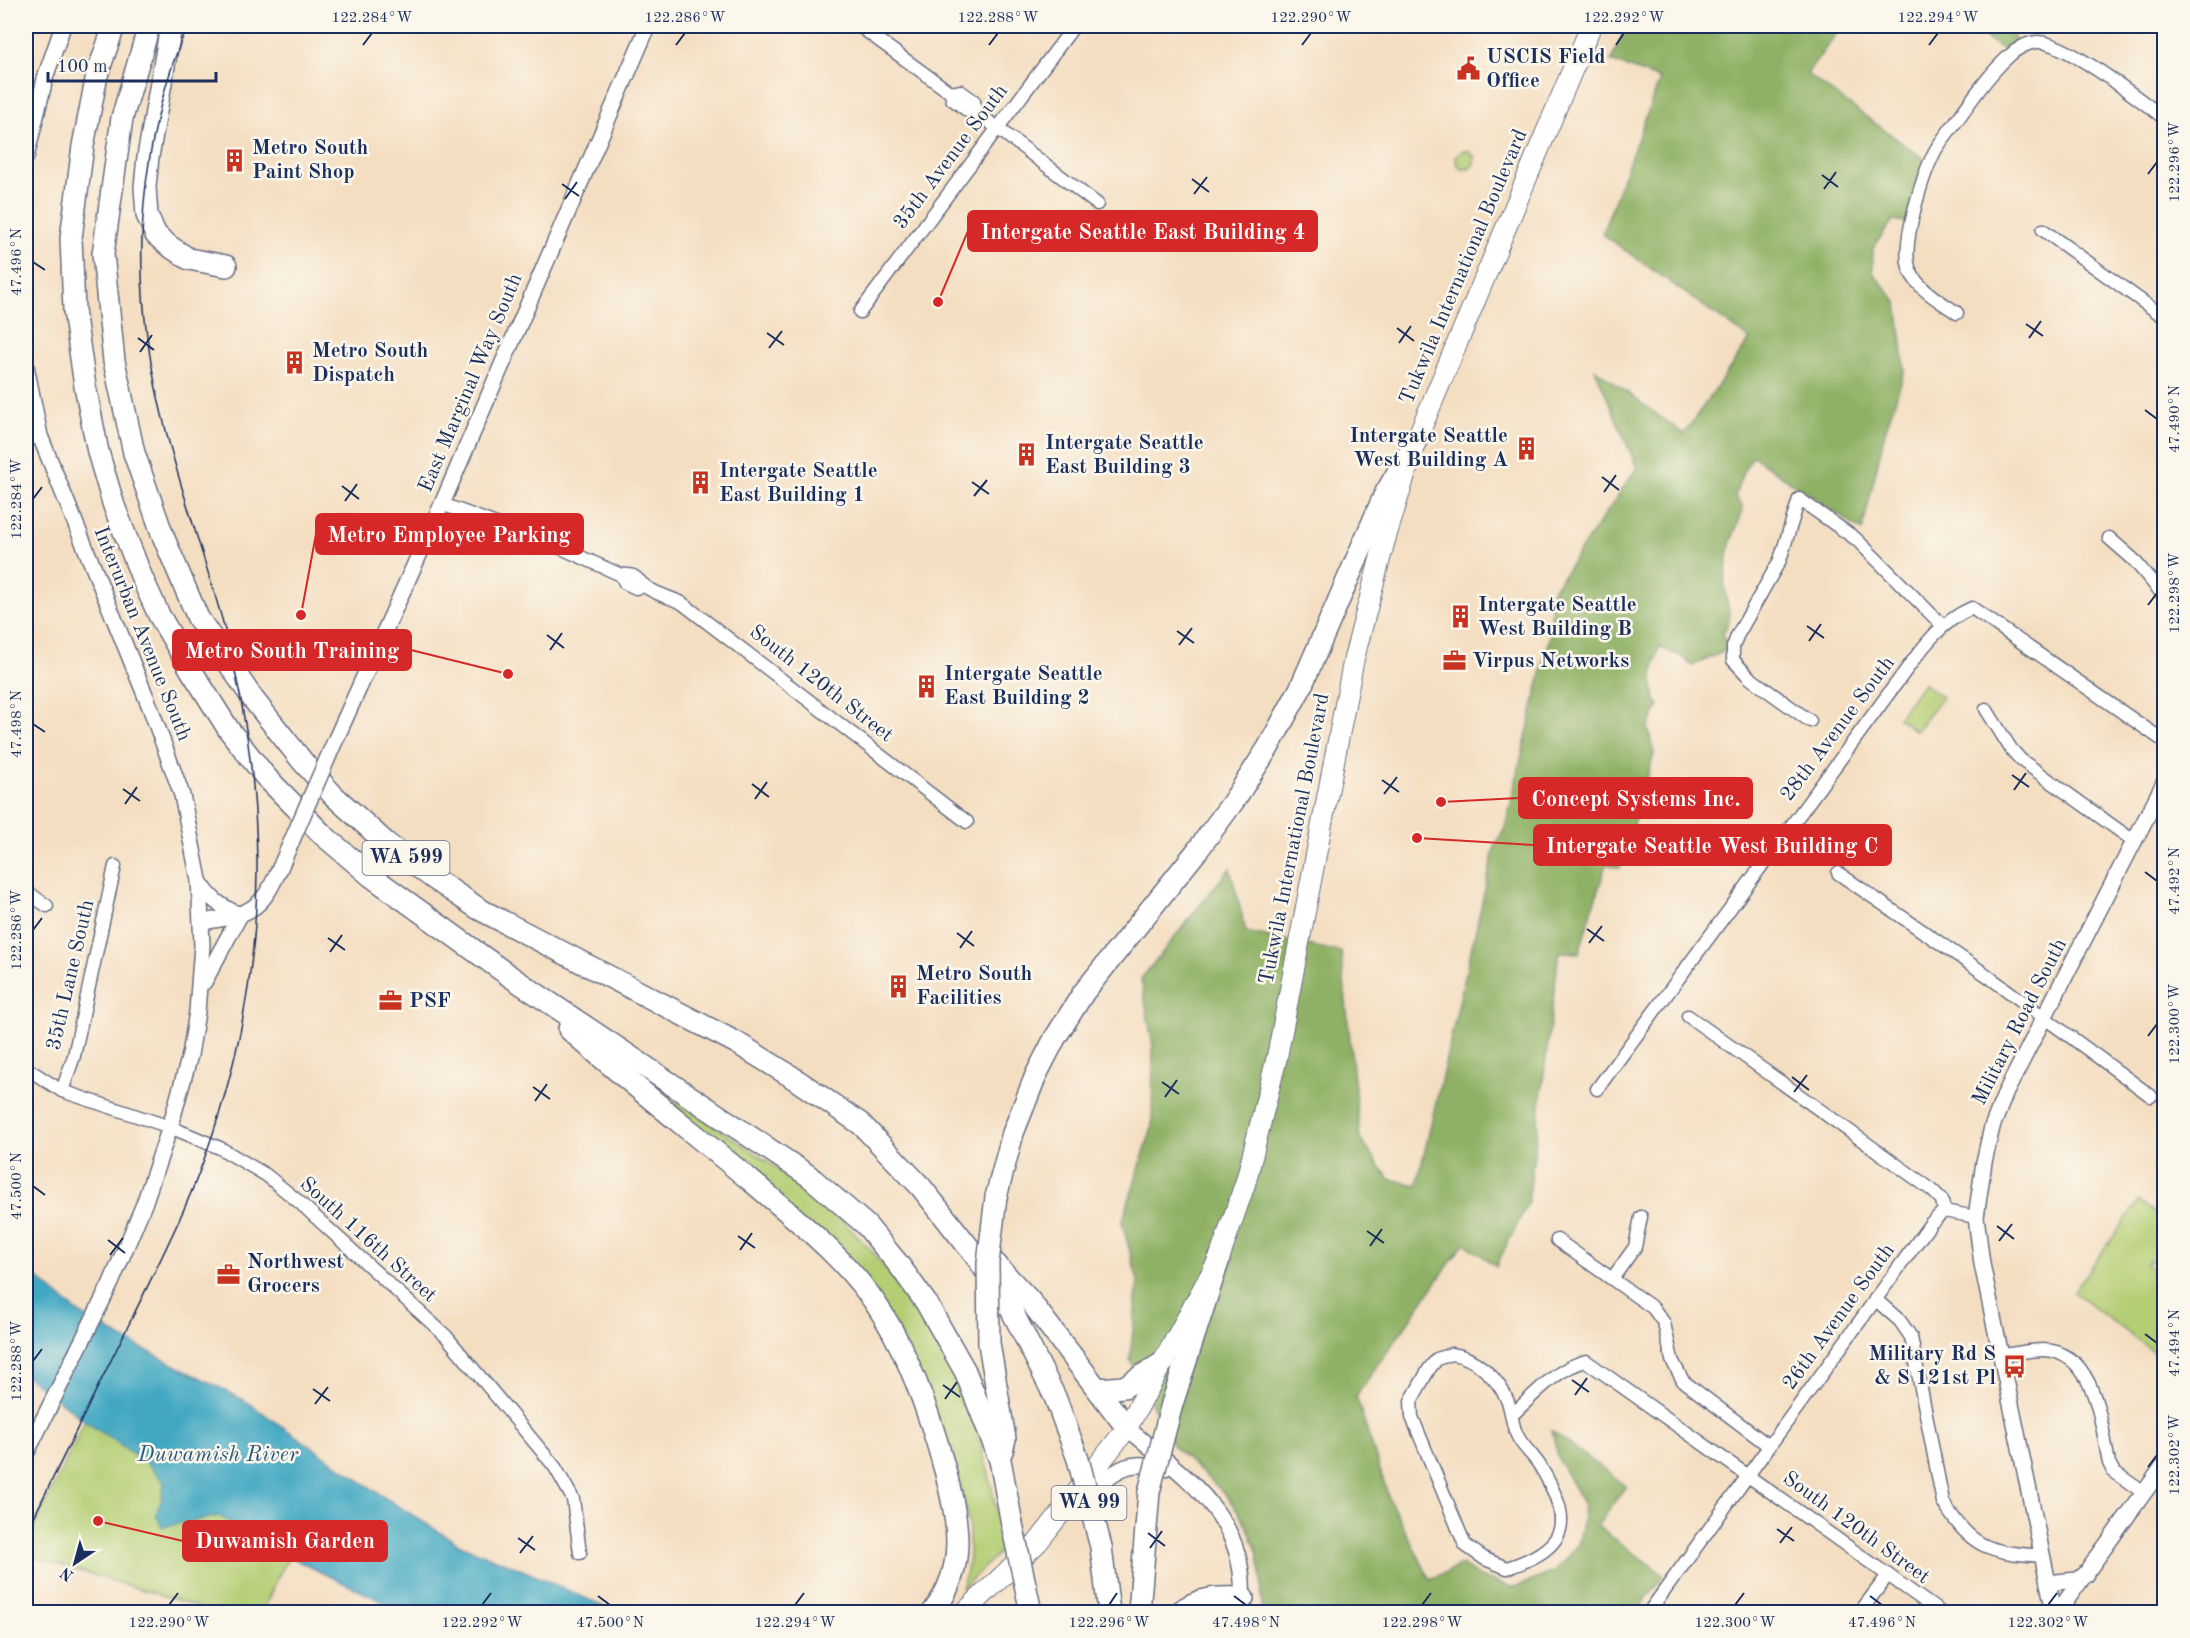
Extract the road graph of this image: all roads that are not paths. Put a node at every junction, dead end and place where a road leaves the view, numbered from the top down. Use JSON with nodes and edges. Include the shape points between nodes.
{"nodes":[{"id":1,"x":63,"y":26,"type":"edge"},
{"id":2,"x":114,"y":26,"type":"edge"},
{"id":3,"x":149,"y":26,"type":"edge"},
{"id":4,"x":171,"y":26,"type":"edge"},
{"id":5,"x":648,"y":26,"type":"edge"},
{"id":6,"x":859,"y":26,"type":"edge"},
{"id":7,"x":1074,"y":26,"type":"edge"},
{"id":8,"x":1591,"y":26,"type":"edge"},
{"id":9,"x":2164,"y":118,"type":"edge"},
{"id":10,"x":997,"y":127,"type":"junction"},
{"id":11,"x":26,"y":157,"type":"edge"},
{"id":12,"x":1097,"y":204,"type":"dead end"},
{"id":13,"x":2043,"y":230,"type":"dead end"},
{"id":14,"x":226,"y":266,"type":"dead end"},
{"id":15,"x":860,"y":312,"type":"dead end"},
{"id":16,"x":1957,"y":313,"type":"dead end"},
{"id":17,"x":2164,"y":317,"type":"edge"},
{"id":18,"x":26,"y":366,"type":"edge"},
{"id":19,"x":33,"y":438,"type":"edge"},
{"id":20,"x":1415,"y":443,"type":"junction"},
{"id":21,"x":442,"y":504,"type":"junction"},
{"id":22,"x":2109,"y":538,"type":"dead end"},
{"id":23,"x":2164,"y":596,"type":"edge"},
{"id":24,"x":1942,"y":625,"type":"junction"},
{"id":25,"x":1986,"y":709,"type":"dead end"},
{"id":26,"x":1810,"y":721,"type":"dead end"},
{"id":27,"x":2164,"y":741,"type":"edge"},
{"id":28,"x":2164,"y":783,"type":"edge"},
{"id":29,"x":968,"y":822,"type":"dead end"},
{"id":30,"x":2135,"y":842,"type":"junction"},
{"id":31,"x":116,"y":866,"type":"dead end"},
{"id":32,"x":1838,"y":873,"type":"dead end"},
{"id":33,"x":199,"y":880,"type":"junction"},
{"id":34,"x":26,"y":891,"type":"edge"},
{"id":35,"x":47,"y":906,"type":"dead end"},
{"id":36,"x":240,"y":915,"type":"junction"},
{"id":37,"x":202,"y":922,"type":"junction"},
{"id":38,"x":511,"y":977,"type":"junction"},
{"id":39,"x":200,"y":990,"type":"junction"},
{"id":40,"x":1688,"y":1016,"type":"dead end"},
{"id":41,"x":2044,"y":1019,"type":"junction"},
{"id":42,"x":26,"y":1068,"type":"edge"},
{"id":43,"x":1597,"y":1089,"type":"dead end"},
{"id":44,"x":62,"y":1091,"type":"junction"},
{"id":45,"x":2151,"y":1096,"type":"dead end"},
{"id":46,"x":170,"y":1127,"type":"junction"},
{"id":47,"x":921,"y":1186,"type":"junction"},
{"id":48,"x":1944,"y":1211,"type":"junction"},
{"id":49,"x":1976,"y":1216,"type":"junction"},
{"id":50,"x":1641,"y":1217,"type":"dead end"},
{"id":51,"x":1557,"y":1240,"type":"dead end"},
{"id":52,"x":1219,"y":1259,"type":"junction"},
{"id":53,"x":1612,"y":1279,"type":"junction"},
{"id":54,"x":1875,"y":1299,"type":"junction"},
{"id":55,"x":2001,"y":1356,"type":"junction"},
{"id":56,"x":1164,"y":1362,"type":"junction"},
{"id":57,"x":1098,"y":1389,"type":"junction"},
{"id":58,"x":1512,"y":1414,"type":"junction"},
{"id":59,"x":1127,"y":1428,"type":"junction"},
{"id":60,"x":29,"y":1442,"type":"edge"},
{"id":61,"x":1769,"y":1446,"type":"junction"},
{"id":62,"x":1078,"y":1459,"type":"joint"},
{"id":63,"x":1000,"y":1460,"type":"junction"},
{"id":64,"x":2164,"y":1465,"type":"edge"},
{"id":65,"x":1178,"y":1470,"type":"junction"},
{"id":66,"x":1748,"y":1475,"type":"junction"},
{"id":67,"x":2144,"y":1493,"type":"junction"},
{"id":68,"x":1048,"y":1530,"type":"junction"},
{"id":69,"x":580,"y":1553,"type":"dead end"},
{"id":70,"x":2043,"y":1556,"type":"junction"},
{"id":71,"x":2087,"y":1574,"type":"junction"},
{"id":72,"x":1888,"y":1575,"type":"junction"},
{"id":73,"x":2048,"y":1583,"type":"junction"},
{"id":74,"x":1242,"y":1605,"type":"edge"},
{"id":75,"x":933,"y":1612,"type":"edge"},
{"id":76,"x":965,"y":1612,"type":"edge"},
{"id":77,"x":1031,"y":1612,"type":"edge"},
{"id":78,"x":1109,"y":1612,"type":"edge"},
{"id":79,"x":1139,"y":1612,"type":"edge"},
{"id":80,"x":1180,"y":1612,"type":"edge"},
{"id":81,"x":1649,"y":1612,"type":"edge"},
{"id":82,"x":1860,"y":1612,"type":"edge"},
{"id":83,"x":1940,"y":1612,"type":"edge"},
{"id":84,"x":2056,"y":1612,"type":"edge"}],
"edges":[{"from":1,"to":11,"type":"street","via":[[46,75]]},
{"from":2,"to":38,"type":"highway","number":"WA 599","via":[[97,75],[83,146],[71,238],[74,310],[98,452],[142,578],[191,670],[229,730],[265,776],[323,835],[371,876]]},
{"from":3,"to":47,"type":"highway","number":"WA 599","via":[[122,118],[103,254],[114,361],[134,453],[198,618],[253,699],[303,762],[386,843],[479,909],[737,1043],[789,1075],[861,1124]]},
{"from":4,"to":14,"type":"highway","via":[[148,157],[147,215],[156,236],[189,259]]},
{"from":5,"to":21,"type":"street","name":"East Marginal Way South"},
{"from":6,"to":10,"type":"street","via":[[951,93],[952,99],[968,111],[975,111]]},
{"from":7,"to":10,"type":"street","name":"35th Avenue South"},
{"from":8,"to":20,"type":"main road","name":"Tukwila International Boulevard"},
{"from":9,"to":16,"type":"street","via":[[2049,43],[2023,46],[2008,56],[1935,152],[1919,195],[1908,243],[1908,264],[1914,278]]},
{"from":10,"to":12,"type":"street"},
{"from":10,"to":15,"type":"street","name":"35th Avenue South"},
{"from":13,"to":17,"type":"street"},
{"from":18,"to":19,"type":"street","name":"Interurban Avenue South"},
{"from":19,"to":33,"type":"street","name":"Interurban Avenue South","via":[[173,766]]},
{"from":20,"to":52,"type":"main road","name":"Tukwila International Boulevard","via":[[1384,540],[1354,658],[1275,1068],[1246,1181]]},
{"from":20,"to":63,"type":"highway","bridge":true,"via":[[1385,494],[1300,689],[1268,748],[1227,810],[1084,992],[1036,1075],[1013,1133],[996,1197],[988,1263],[988,1343],[1005,1439]]},
{"from":21,"to":29,"type":"street","name":"South 120th Street","via":[[561,548],[621,575],[625,583],[636,588],[645,586],[682,603]]},
{"from":21,"to":36,"type":"street","name":"East Marginal Way South","bridge":true,"via":[[265,898]]},
{"from":22,"to":23,"type":"street"},
{"from":24,"to":26,"type":"street","via":[[1856,539],[1799,499],[1780,560],[1737,636],[1733,660],[1741,671]]},
{"from":24,"to":27,"type":"street","name":"28th Avenue South","via":[[1972,608]]},
{"from":24,"to":43,"type":"street","name":"28th Avenue South","via":[[1848,746]]},
{"from":25,"to":30,"type":"street","via":[[2021,760]]},
{"from":28,"to":30,"type":"street","name":"Military Road South"},
{"from":30,"to":41,"type":"street","name":"Military Road South"},
{"from":31,"to":44,"type":"street","name":"35th Lane South","via":[[74,1056]]},
{"from":32,"to":41,"type":"street"},
{"from":33,"to":36,"type":"street","via":[[215,902]]},
{"from":33,"to":37,"type":"street","name":"Interurban Avenue South"},
{"from":34,"to":35,"type":"street"},
{"from":36,"to":37,"type":"street","name":"East Marginal Way South"},
{"from":36,"to":39,"type":"street"},
{"from":37,"to":39,"type":"street"},
{"from":38,"to":63,"type":"highway","number":"WA 599","via":[[808,1176],[866,1225],[927,1304],[965,1371]]},
{"from":38,"to":75,"type":"highway","via":[[806,1227],[850,1272],[882,1313],[900,1345],[937,1441],[957,1521],[954,1574]]},
{"from":39,"to":46,"type":"street","via":[[190,1055]]},
{"from":40,"to":48,"type":"street","via":[[1932,1190],[1942,1200]]},
{"from":41,"to":45,"type":"street"},
{"from":41,"to":49,"type":"street","name":"Military Road South","via":[[1992,1127]]},
{"from":42,"to":44,"type":"street","name":"South 116th Street"},
{"from":44,"to":46,"type":"street","name":"South 116th Street"},
{"from":46,"to":60,"type":"street","via":[[111,1283]]},
{"from":46,"to":69,"type":"street","name":"South 116th Street","via":[[220,1148],[266,1175],[446,1336],[560,1472],[573,1499]]},
{"from":47,"to":57,"type":"highway","via":[[1030,1300]]},
{"from":47,"to":62,"type":"highway","number":"WA 599","via":[[1010,1307],[1055,1397]]},
{"from":48,"to":49,"type":"street"},
{"from":48,"to":54,"type":"street","name":"26th Avenue South"},
{"from":49,"to":55,"type":"street","name":"Military Road South"},
{"from":50,"to":53,"type":"street","via":[[1635,1247]]},
{"from":51,"to":53,"type":"street"},
{"from":52,"to":56,"type":"main road","name":"Tukwila International Boulevard"},
{"from":52,"to":79,"type":"highway","bridge":true,"via":[[1172,1404],[1149,1492]]},
{"from":53,"to":61,"type":"street","via":[[1660,1317],[1673,1364],[1683,1381]]},
{"from":54,"to":61,"type":"street","name":"26th Avenue South"},
{"from":54,"to":70,"type":"street","via":[[1900,1321],[1911,1337],[1943,1502],[1955,1521],[1969,1537],[1986,1547],[2004,1554]]},
{"from":55,"to":67,"type":"street","via":[[2045,1350],[2073,1361],[2095,1393],[2113,1471]]},
{"from":55,"to":70,"type":"street","name":"Military Road South"},
{"from":56,"to":57,"type":"highway","via":[[1124,1387]]},
{"from":56,"to":59,"type":"main road","name":"Tukwila International Boulevard"},
{"from":57,"to":59,"type":"highway"},
{"from":58,"to":58,"type":"street","via":[[1517,1436],[1539,1465],[1558,1502],[1561,1517],[1555,1543],[1544,1554],[1508,1568],[1465,1545],[1412,1417],[1411,1401],[1437,1359],[1462,1355],[1473,1360],[1498,1385]]},
{"from":58,"to":66,"type":"street","via":[[1563,1371],[1587,1361]]},
{"from":59,"to":65,"type":"street"},
{"from":59,"to":68,"type":"main road","name":"Tukwila International Boulevard"},
{"from":61,"to":66,"type":"street","name":"26th Avenue South"},
{"from":62,"to":78,"type":"highway","number":"WA 99","bridge":true,"via":[[1101,1547]]},
{"from":63,"to":77,"type":"highway","number":"WA 599","bridge":true},
{"from":64,"to":67,"type":"street"},
{"from":65,"to":68,"type":"street","via":[[1139,1464],[1119,1470]]},
{"from":65,"to":74,"type":"street","via":[[1209,1501],[1231,1533],[1237,1551]]},
{"from":66,"to":72,"type":"street","name":"South 120th Street"},
{"from":66,"to":81,"type":"street","name":"26th Avenue South"},
{"from":67,"to":71,"type":"street"},
{"from":68,"to":76,"type":"main road","name":"Tukwila International Boulevard"},
{"from":70,"to":73,"type":"street","name":"Military Road South"},
{"from":71,"to":73,"type":"street","via":[[2076,1580]]},
{"from":71,"to":84,"type":"street"},
{"from":72,"to":82,"type":"street"},
{"from":72,"to":83,"type":"street","name":"South 120th Street"},
{"from":73,"to":84,"type":"street","name":"Military Road South"},
{"from":74,"to":80,"type":"highway","via":[[1220,1597],[1199,1601]]}]}
